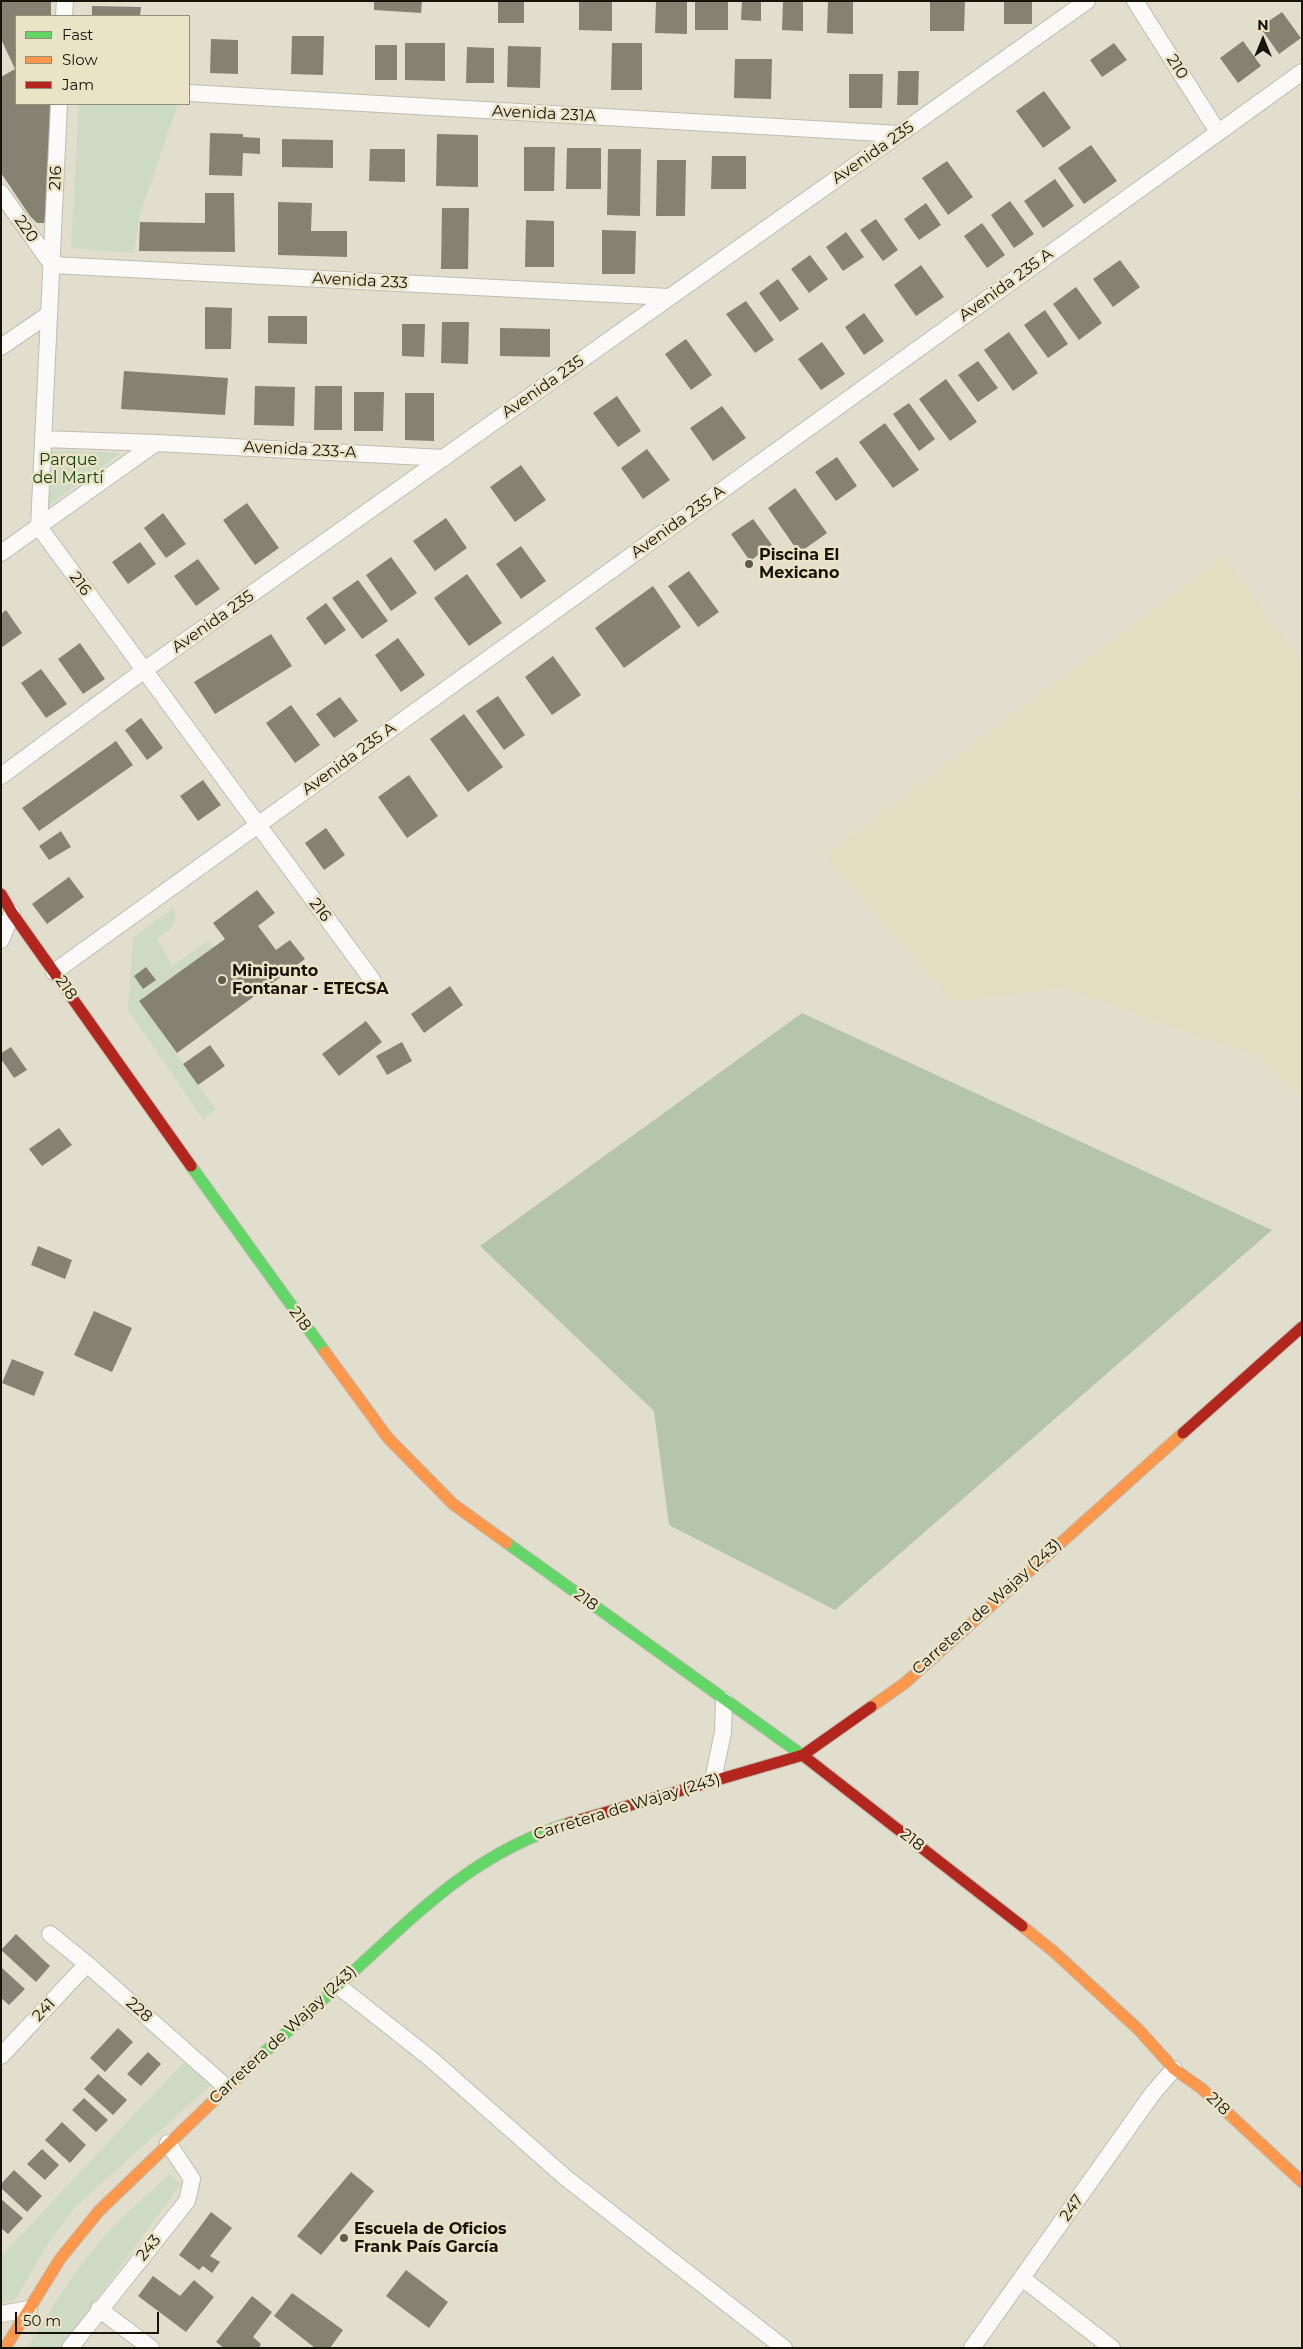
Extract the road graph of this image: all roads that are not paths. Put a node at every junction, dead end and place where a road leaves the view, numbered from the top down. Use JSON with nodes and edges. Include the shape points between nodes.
{"nodes":[{"id":1,"x":65,"y":1,"type":"edge"},
{"id":2,"x":1087,"y":1,"type":"edge"},
{"id":3,"x":1135,"y":1,"type":"edge"},
{"id":4,"x":64,"y":15,"type":"edge"},
{"id":5,"x":1302,"y":72,"type":"edge"},
{"id":6,"x":190,"y":93,"type":"edge"},
{"id":7,"x":60,"y":105,"type":"edge"},
{"id":8,"x":1218,"y":132,"type":"junction"},
{"id":9,"x":900,"y":134,"type":"junction"},
{"id":10,"x":1,"y":193,"type":"edge"},
{"id":11,"x":52,"y":265,"type":"junction"},
{"id":12,"x":669,"y":297,"type":"junction"},
{"id":13,"x":49,"y":314,"type":"junction"},
{"id":14,"x":1,"y":347,"type":"edge"},
{"id":15,"x":43,"y":439,"type":"junction"},
{"id":16,"x":156,"y":443,"type":"junction"},
{"id":17,"x":444,"y":458,"type":"junction"},
{"id":18,"x":39,"y":527,"type":"junction"},
{"id":19,"x":1,"y":553,"type":"edge"},
{"id":20,"x":143,"y":671,"type":"junction"},
{"id":21,"x":1,"y":776,"type":"edge"},
{"id":22,"x":257,"y":825,"type":"junction"},
{"id":23,"x":1,"y":894,"type":"edge"},
{"id":24,"x":12,"y":912,"type":"junction"},
{"id":25,"x":1,"y":940,"type":"edge"},
{"id":26,"x":54,"y":972,"type":"junction"},
{"id":27,"x":373,"y":981,"type":"dead end"},
{"id":28,"x":1302,"y":1327,"type":"edge"},
{"id":29,"x":724,"y":1700,"type":"junction"},
{"id":30,"x":803,"y":1755,"type":"junction"},
{"id":31,"x":714,"y":1780,"type":"junction"},
{"id":32,"x":50,"y":1934,"type":"dead end"},
{"id":33,"x":87,"y":1964,"type":"junction"},
{"id":34,"x":336,"y":1985,"type":"junction"},
{"id":35,"x":1,"y":2056,"type":"edge"},
{"id":36,"x":1174,"y":2069,"type":"junction"},
{"id":37,"x":226,"y":2087,"type":"junction"},
{"id":38,"x":168,"y":2143,"type":"junction"},
{"id":39,"x":1302,"y":2182,"type":"edge"},
{"id":40,"x":1022,"y":2278,"type":"junction"},
{"id":41,"x":99,"y":2309,"type":"junction"},
{"id":42,"x":29,"y":2310,"type":"junction"},
{"id":43,"x":1,"y":2314,"type":"edge"},
{"id":44,"x":5,"y":2348,"type":"edge"},
{"id":45,"x":70,"y":2348,"type":"edge"},
{"id":46,"x":151,"y":2348,"type":"edge"},
{"id":47,"x":784,"y":2348,"type":"edge"},
{"id":48,"x":972,"y":2348,"type":"edge"},
{"id":49,"x":1112,"y":2348,"type":"edge"}],
"edges":[{"from":1,"to":4,"type":"street"},
{"from":2,"to":9,"type":"street","name":"Avenida 235"},
{"from":3,"to":8,"type":"street","name":"210"},
{"from":5,"to":8,"type":"street","name":"Avenida 235 A"},
{"from":6,"to":9,"type":"street","name":"Avenida 231A"},
{"from":7,"to":11,"type":"street","name":"216"},
{"from":8,"to":22,"type":"street","name":"Avenida 235 A"},
{"from":9,"to":12,"type":"street","name":"Avenida 235"},
{"from":10,"to":11,"type":"street","name":"220"},
{"from":11,"to":12,"type":"street","name":"Avenida 233"},
{"from":11,"to":13,"type":"street","name":"216"},
{"from":12,"to":17,"type":"street","name":"Avenida 235"},
{"from":13,"to":14,"type":"street"},
{"from":13,"to":15,"type":"street","name":"216"},
{"from":15,"to":16,"type":"street","name":"Avenida 233-A"},
{"from":15,"to":18,"type":"street","name":"216"},
{"from":16,"to":17,"type":"street","name":"Avenida 233-A"},
{"from":16,"to":18,"type":"street"},
{"from":17,"to":20,"type":"street","name":"Avenida 235"},
{"from":18,"to":19,"type":"street"},
{"from":18,"to":20,"type":"street","name":"216"},
{"from":20,"to":21,"type":"street","name":"Avenida 235"},
{"from":20,"to":22,"type":"street","name":"216"},
{"from":22,"to":26,"type":"street","name":"Avenida 235 A"},
{"from":22,"to":27,"type":"street","name":"216"},
{"from":23,"to":24,"type":"street","name":"218"},
{"from":24,"to":25,"type":"street"},
{"from":24,"to":26,"type":"street","name":"218"},
{"from":26,"to":29,"type":"street","name":"218","via":[[388,1438],[453,1504]]},
{"from":28,"to":30,"type":"street","name":"Carretera de Wajay (243)","via":[[905,1683]]},
{"from":29,"to":30,"type":"street","name":"218"},
{"from":29,"to":31,"type":"street","via":[[723,1732]]},
{"from":30,"to":31,"type":"street","name":"Carretera de Wajay (243)"},
{"from":30,"to":36,"type":"street","name":"218","via":[[1053,1951],[1139,2030]]},
{"from":31,"to":34,"type":"street","name":"Carretera de Wajay (243)","via":[[535,1834],[484,1861],[438,1894]]},
{"from":32,"to":33,"type":"street","name":"228"},
{"from":33,"to":35,"type":"street","name":"241"},
{"from":33,"to":37,"type":"street","name":"228"},
{"from":34,"to":37,"type":"street","name":"Carretera de Wajay (243)"},
{"from":34,"to":47,"type":"street","via":[[431,2059],[566,2178]]},
{"from":36,"to":39,"type":"street","name":"218","via":[[1201,2088]]},
{"from":36,"to":40,"type":"street","name":"247","via":[[1153,2093]]},
{"from":37,"to":38,"type":"street","name":"Carretera de Wajay (243)"},
{"from":38,"to":41,"type":"street","name":"243","via":[[192,2179],[187,2201]]},
{"from":38,"to":42,"type":"street","name":"Carretera de Wajay (243)","via":[[98,2211],[60,2259]]},
{"from":40,"to":48,"type":"street","name":"247"},
{"from":40,"to":49,"type":"street"},
{"from":41,"to":45,"type":"street","name":"243"},
{"from":41,"to":46,"type":"street"},
{"from":42,"to":43,"type":"street"},
{"from":42,"to":44,"type":"street","name":"Carretera de Wajay (243)"}]}
